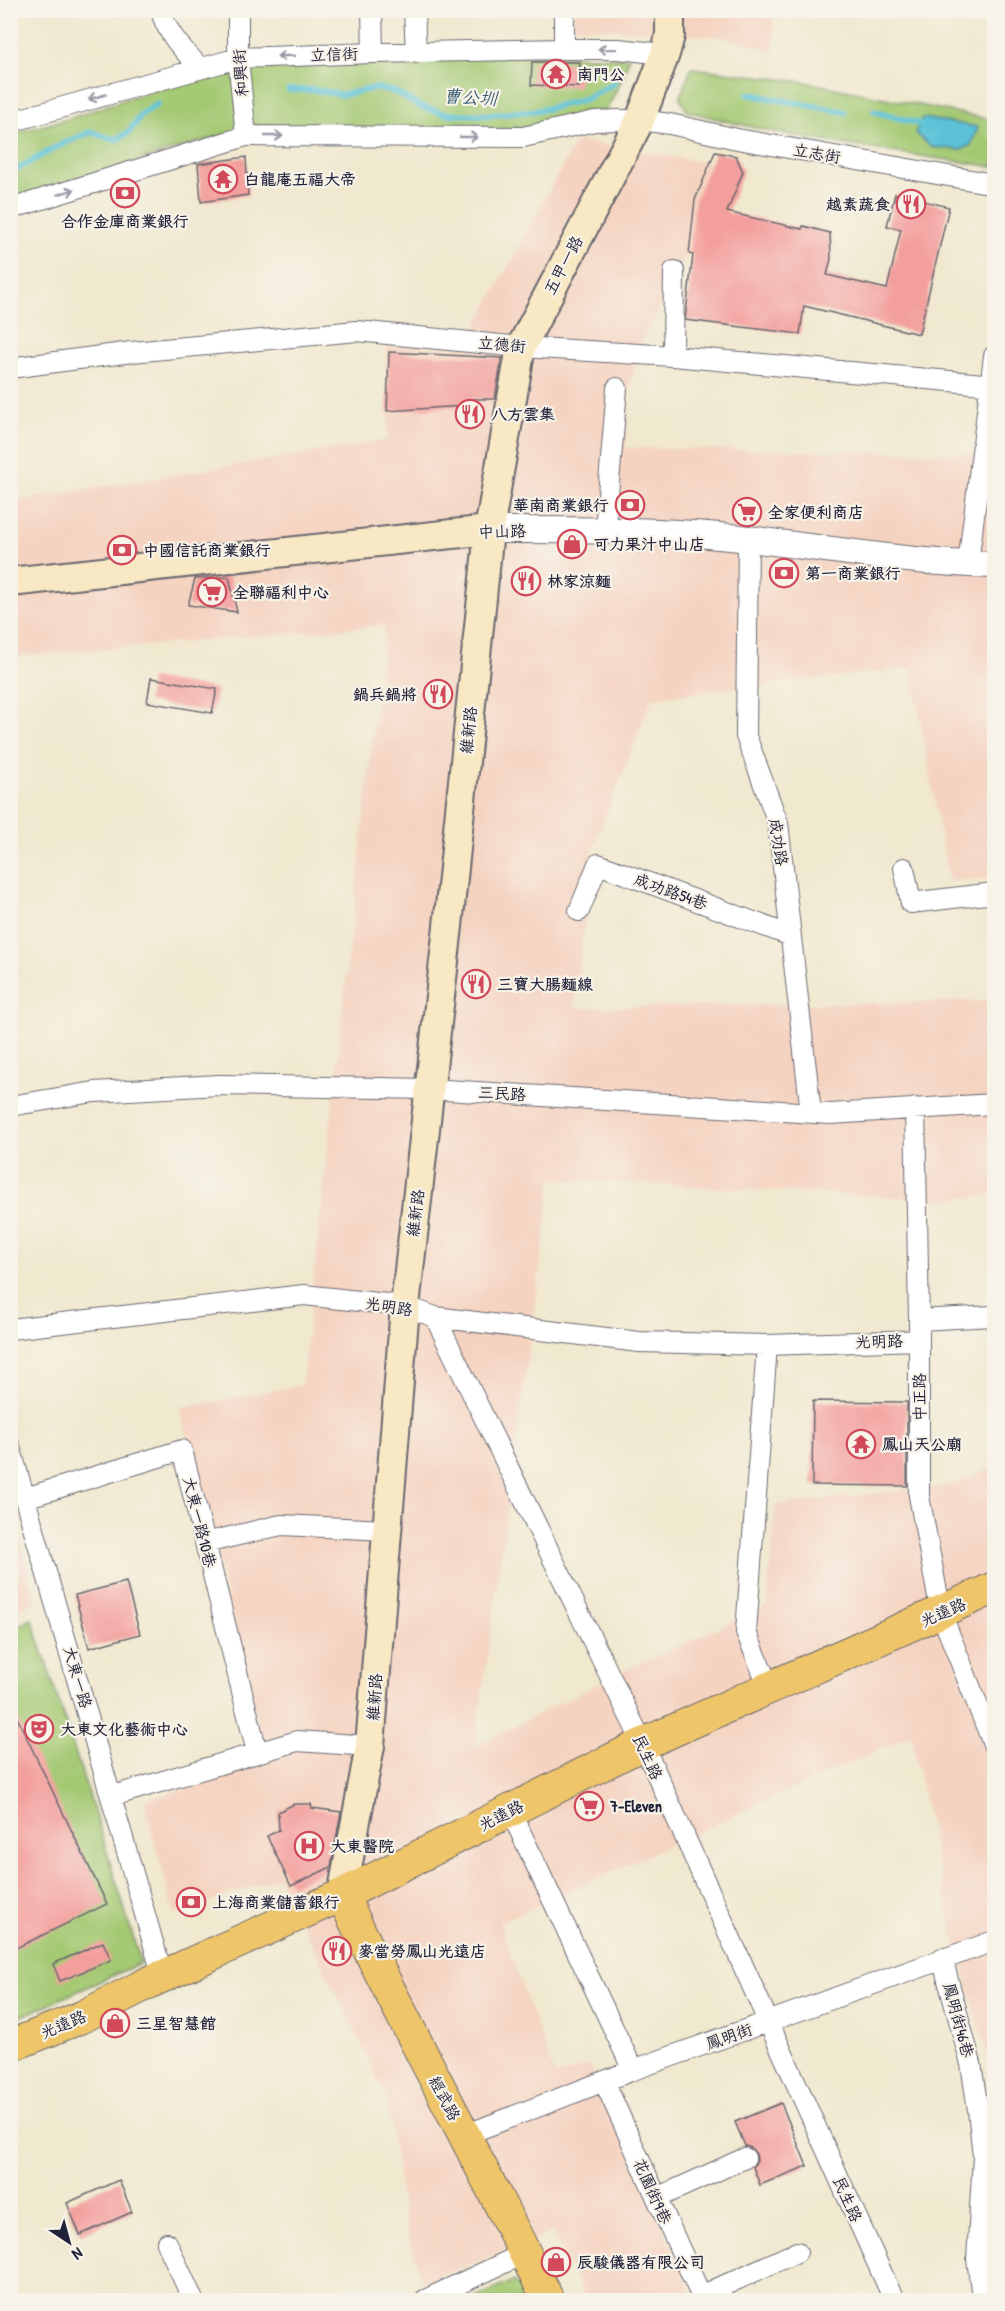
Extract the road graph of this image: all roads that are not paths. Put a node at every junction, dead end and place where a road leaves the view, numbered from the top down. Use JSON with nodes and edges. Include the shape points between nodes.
{"nodes":[{"id":1,"x":161,"y":10,"type":"edge"},
{"id":2,"x":238,"y":10,"type":"edge"},
{"id":3,"x":372,"y":10,"type":"edge"},
{"id":4,"x":414,"y":10,"type":"edge"},
{"id":5,"x":564,"y":10,"type":"edge"},
{"id":6,"x":670,"y":10,"type":"edge"},
{"id":7,"x":564,"y":49,"type":"junction"},
{"id":8,"x":373,"y":52,"type":"junction"},
{"id":9,"x":416,"y":52,"type":"junction"},
{"id":10,"x":665,"y":54,"type":"junction"},
{"id":11,"x":238,"y":58,"type":"junction"},
{"id":12,"x":200,"y":68,"type":"junction"},
{"id":13,"x":640,"y":120,"type":"junction"},
{"id":14,"x":10,"y":122,"type":"edge"},
{"id":15,"x":246,"y":136,"type":"junction"},
{"id":16,"x":994,"y":184,"type":"edge"},
{"id":17,"x":10,"y":209,"type":"edge"},
{"id":18,"x":674,"y":272,"type":"dead end"},
{"id":19,"x":521,"y":346,"type":"junction"},
{"id":20,"x":673,"y":356,"type":"junction"},
{"id":21,"x":994,"y":356,"type":"edge"},
{"id":22,"x":10,"y":369,"type":"edge"},
{"id":23,"x":992,"y":385,"type":"edge"},
{"id":24,"x":617,"y":388,"type":"dead end"},
{"id":25,"x":489,"y":530,"type":"junction"},
{"id":26,"x":605,"y":530,"type":"junction"},
{"id":27,"x":748,"y":539,"type":"junction"},
{"id":28,"x":968,"y":564,"type":"junction"},
{"id":29,"x":994,"y":565,"type":"edge"},
{"id":30,"x":10,"y":582,"type":"edge"},
{"id":31,"x":904,"y":868,"type":"dead end"},
{"id":32,"x":994,"y":893,"type":"edge"},
{"id":33,"x":579,"y":911,"type":"dead end"},
{"id":34,"x":791,"y":936,"type":"junction"},
{"id":35,"x":429,"y":1089,"type":"junction"},
{"id":36,"x":994,"y":1104,"type":"edge"},
{"id":37,"x":10,"y":1106,"type":"edge"},
{"id":38,"x":915,"y":1108,"type":"junction"},
{"id":39,"x":811,"y":1113,"type":"junction"},
{"id":40,"x":405,"y":1306,"type":"junction"},
{"id":41,"x":994,"y":1316,"type":"edge"},
{"id":42,"x":435,"y":1317,"type":"junction"},
{"id":43,"x":10,"y":1329,"type":"edge"},
{"id":44,"x":919,"y":1330,"type":"junction"},
{"id":45,"x":767,"y":1345,"type":"junction"},
{"id":46,"x":10,"y":1447,"type":"edge"},
{"id":47,"x":26,"y":1497,"type":"junction"},
{"id":48,"x":387,"y":1530,"type":"junction"},
{"id":49,"x":205,"y":1543,"type":"junction"},
{"id":50,"x":994,"y":1588,"type":"edge"},
{"id":51,"x":941,"y":1613,"type":"junction"},
{"id":52,"x":769,"y":1687,"type":"junction"},
{"id":53,"x":643,"y":1744,"type":"junction"},
{"id":54,"x":370,"y":1746,"type":"junction"},
{"id":55,"x":994,"y":1746,"type":"edge"},
{"id":56,"x":257,"y":1752,"type":"junction"},
{"id":57,"x":113,"y":1796,"type":"junction"},
{"id":58,"x":510,"y":1810,"type":"junction"},
{"id":59,"x":342,"y":1895,"type":"junction"},
{"id":60,"x":994,"y":1941,"type":"edge"},
{"id":61,"x":942,"y":1958,"type":"junction"},
{"id":62,"x":163,"y":1977,"type":"junction"},
{"id":63,"x":768,"y":2021,"type":"junction"},
{"id":64,"x":10,"y":2046,"type":"edge"},
{"id":65,"x":633,"y":2070,"type":"junction"},
{"id":66,"x":604,"y":2081,"type":"junction"},
{"id":67,"x":465,"y":2135,"type":"junction"},
{"id":68,"x":745,"y":2158,"type":"dead end"},
{"id":69,"x":657,"y":2198,"type":"junction"},
{"id":70,"x":167,"y":2243,"type":"dead end"},
{"id":71,"x":797,"y":2252,"type":"dead end"},
{"id":72,"x":525,"y":2253,"type":"junction"},
{"id":73,"x":983,"y":2297,"type":"edge"},
{"id":74,"x":702,"y":2298,"type":"edge"},
{"id":75,"x":193,"y":2301,"type":"edge"},
{"id":76,"x":425,"y":2301,"type":"edge"},
{"id":77,"x":548,"y":2301,"type":"edge"},
{"id":78,"x":894,"y":2301,"type":"edge"}],
"edges":[{"from":1,"to":12,"type":"street","via":[[168,30]]},
{"from":2,"to":11,"type":"street","name":"和興街"},
{"from":3,"to":8,"type":"street"},
{"from":4,"to":9,"type":"street"},
{"from":5,"to":7,"type":"street"},
{"from":6,"to":10,"type":"main road","name":"五甲一路"},
{"from":7,"to":9,"type":"street","name":"立信街"},
{"from":10,"to":7,"type":"street","name":"立信街","one_way":true},
{"from":8,"to":9,"type":"street","name":"立信街"},
{"from":8,"to":11,"type":"street","name":"立信街","one_way":true},
{"from":10,"to":13,"type":"main road","name":"五甲一路"},
{"from":11,"to":12,"type":"street","name":"立信街"},
{"from":11,"to":15,"type":"street","name":"和興街"},
{"from":12,"to":14,"type":"street","name":"立信街","one_way":true},
{"from":15,"to":13,"type":"street","one_way":true,"via":[[523,137],[596,121]]},
{"from":13,"to":16,"type":"street","name":"立志街"},
{"from":13,"to":19,"type":"main road","name":"五甲一路"},
{"from":17,"to":15,"type":"street","one_way":true},
{"from":18,"to":20,"type":"street"},
{"from":19,"to":20,"type":"street","name":"立德街"},
{"from":19,"to":22,"type":"street","name":"立德街","via":[[357,331],[132,352]]},
{"from":19,"to":25,"type":"main road","name":"五甲一路"},
{"from":20,"to":23,"type":"street","name":"立德街"},
{"from":21,"to":23,"type":"street"},
{"from":23,"to":28,"type":"street"},
{"from":24,"to":26,"type":"street"},
{"from":25,"to":26,"type":"street","name":"中山路"},
{"from":25,"to":30,"type":"main road","name":"中山路"},
{"from":25,"to":35,"type":"main road","name":"維新路"},
{"from":26,"to":27,"type":"street","name":"中山路"},
{"from":27,"to":28,"type":"street","name":"中山路"},
{"from":27,"to":34,"type":"street","name":"成功路","via":[[746,736],[778,823]]},
{"from":28,"to":29,"type":"street","name":"中山路"},
{"from":31,"to":32,"type":"street","via":[[911,903]]},
{"from":33,"to":34,"type":"street","name":"成功路54巷","via":[[598,864]]},
{"from":34,"to":39,"type":"street","name":"成功路"},
{"from":35,"to":37,"type":"street","name":"三民路","via":[[219,1085],[94,1092]]},
{"from":35,"to":39,"type":"street","name":"三民路"},
{"from":35,"to":40,"type":"main road","name":"維新路"},
{"from":36,"to":38,"type":"street","name":"三民路"},
{"from":38,"to":39,"type":"street","name":"三民路"},
{"from":38,"to":44,"type":"street","name":"中正路"},
{"from":40,"to":42,"type":"street","name":"光明路"},
{"from":40,"to":43,"type":"street","name":"光明路","via":[[304,1295]]},
{"from":40,"to":48,"type":"main road","name":"維新路"},
{"from":41,"to":44,"type":"street","name":"光明路"},
{"from":42,"to":45,"type":"street","name":"光明路","via":[[639,1342]]},
{"from":42,"to":53,"type":"street","name":"民生路"},
{"from":44,"to":45,"type":"street","name":"光明路"},
{"from":44,"to":51,"type":"street","name":"中正路","via":[[919,1496]]},
{"from":45,"to":52,"type":"street","via":[[746,1632]]},
{"from":46,"to":47,"type":"street","name":"大東一路"},
{"from":47,"to":49,"type":"street","name":"大東一路10巷","via":[[182,1450]]},
{"from":47,"to":57,"type":"street","name":"大東一路"},
{"from":48,"to":49,"type":"street","via":[[281,1525]]},
{"from":48,"to":54,"type":"main road","name":"維新路"},
{"from":49,"to":56,"type":"street","name":"大東一路10巷"},
{"from":50,"to":51,"type":"main road","name":"光遠路"},
{"from":51,"to":52,"type":"main road","name":"光遠路"},
{"from":51,"to":55,"type":"street","name":"中正路"},
{"from":52,"to":53,"type":"main road","name":"光遠路"},
{"from":53,"to":58,"type":"main road","name":"光遠路"},
{"from":53,"to":63,"type":"street","name":"民生路"},
{"from":54,"to":56,"type":"street","via":[[297,1741]]},
{"from":54,"to":59,"type":"main road","name":"維新路"},
{"from":56,"to":57,"type":"street"},
{"from":57,"to":62,"type":"street","name":"大東一路"},
{"from":58,"to":59,"type":"main road","name":"光遠路"},
{"from":58,"to":65,"type":"street"},
{"from":59,"to":62,"type":"main road","name":"光遠路"},
{"from":59,"to":67,"type":"main road","name":"經武路"},
{"from":60,"to":61,"type":"street","name":"鳳明街"},
{"from":61,"to":63,"type":"street","name":"鳳明街"},
{"from":61,"to":73,"type":"street","name":"鳳明街46巷","via":[[971,2064],[978,2110],[983,2156],[977,2259]]},
{"from":62,"to":64,"type":"main road","name":"光遠路","via":[[82,2017]]},
{"from":63,"to":65,"type":"street","name":"鳳明街"},
{"from":63,"to":78,"type":"street","name":"民生路"},
{"from":65,"to":66,"type":"street","name":"鳳明街"},
{"from":66,"to":67,"type":"street","name":"鳳明街"},
{"from":66,"to":69,"type":"street","name":"花園街9巷"},
{"from":67,"to":72,"type":"main road","name":"經武路"},
{"from":68,"to":69,"type":"street"},
{"from":69,"to":74,"type":"street","name":"花園街9巷"},
{"from":70,"to":75,"type":"street"},
{"from":71,"to":74,"type":"street"},
{"from":72,"to":76,"type":"street"},
{"from":72,"to":77,"type":"main road","name":"經武路"}]}
